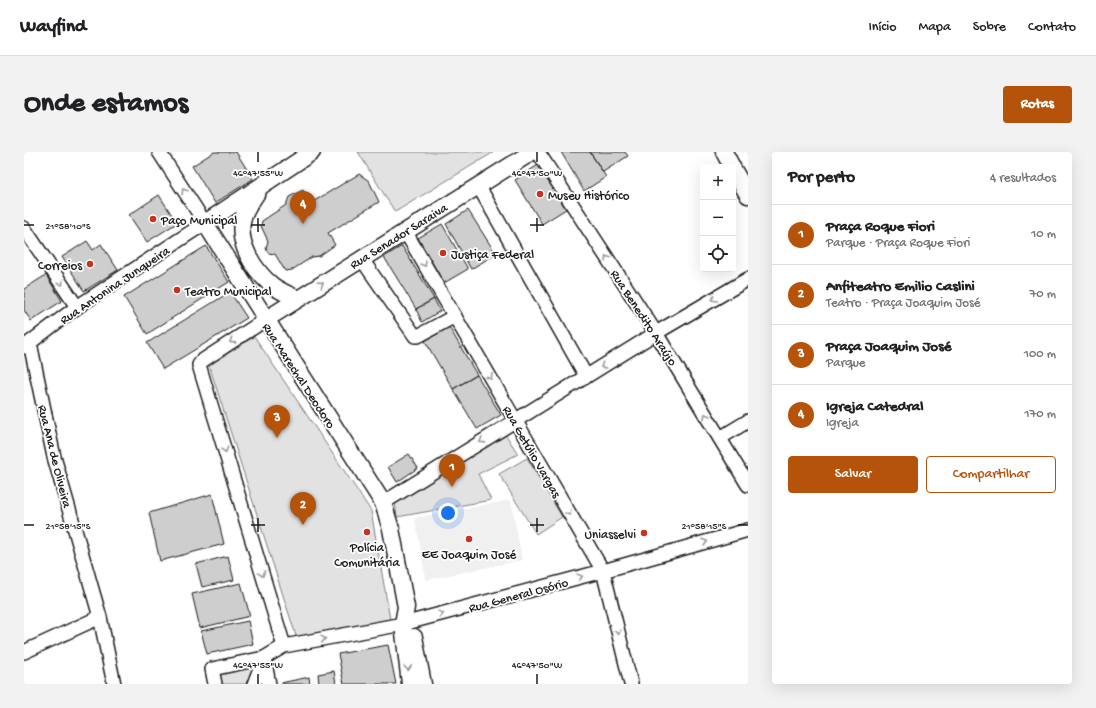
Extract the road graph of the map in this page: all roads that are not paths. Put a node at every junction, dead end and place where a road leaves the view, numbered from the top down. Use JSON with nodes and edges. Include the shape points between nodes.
{"nodes":[{"id":1,"x":159,"y":152,"type":"edge"},
{"id":2,"x":312,"y":152,"type":"edge"},
{"id":3,"x":532,"y":152,"type":"edge"},
{"id":4,"x":538,"y":152,"type":"edge"},
{"id":5,"x":724,"y":152,"type":"edge"},
{"id":6,"x":731,"y":164,"type":"edge"},
{"id":7,"x":736,"y":173,"type":"edge"},
{"id":8,"x":478,"y":185,"type":"junction"},
{"id":9,"x":261,"y":186,"type":"junction"},
{"id":10,"x":748,"y":195,"type":"edge"},
{"id":11,"x":210,"y":220,"type":"junction"},
{"id":12,"x":24,"y":228,"type":"edge"},
{"id":13,"x":404,"y":231,"type":"junction"},
{"id":14,"x":361,"y":258,"type":"junction"},
{"id":15,"x":748,"y":279,"type":"edge"},
{"id":16,"x":298,"y":299,"type":"junction"},
{"id":17,"x":77,"y":307,"type":"junction"},
{"id":18,"x":455,"y":316,"type":"junction"},
{"id":19,"x":269,"y":317,"type":"junction"},
{"id":20,"x":656,"y":333,"type":"junction"},
{"id":21,"x":27,"y":345,"type":"edge"},
{"id":22,"x":586,"y":376,"type":"junction"},
{"id":23,"x":515,"y":420,"type":"junction"},
{"id":24,"x":748,"y":421,"type":"edge"},
{"id":25,"x":720,"y":438,"type":"junction"},
{"id":26,"x":748,"y":485,"type":"edge"},
{"id":27,"x":382,"y":503,"type":"junction"},
{"id":28,"x":748,"y":530,"type":"edge"},
{"id":29,"x":603,"y":571,"type":"junction"},
{"id":30,"x":100,"y":617,"type":"junction"},
{"id":31,"x":407,"y":619,"type":"junction"},
{"id":32,"x":284,"y":646,"type":"junction"},
{"id":33,"x":24,"y":652,"type":"edge"},
{"id":34,"x":264,"y":658,"type":"junction"},
{"id":35,"x":114,"y":684,"type":"edge"},
{"id":36,"x":215,"y":684,"type":"edge"},
{"id":37,"x":254,"y":684,"type":"edge"},
{"id":38,"x":269,"y":684,"type":"edge"},
{"id":39,"x":410,"y":684,"type":"edge"},
{"id":40,"x":423,"y":684,"type":"edge"},
{"id":41,"x":631,"y":684,"type":"edge"}],
"edges":[{"from":11,"to":1,"type":"street","name":"Rua Marechal Deodoro","one_way":true},
{"from":2,"to":9,"type":"main road"},
{"from":3,"to":8,"type":"main road","name":"Rua Senador Saraiva"},
{"from":20,"to":4,"type":"street","name":"Rua Benedito Araújo","one_way":true},
{"from":5,"to":6,"type":"main road"},
{"from":7,"to":10,"type":"main road"},
{"from":8,"to":13,"type":"main road","name":"Rua Senador Saraiva"},
{"from":8,"to":22,"type":"street"},
{"from":9,"to":11,"type":"main road"},
{"from":9,"to":16,"type":"main road","via":[[243,218],[242,240],[262,275],[273,285]]},
{"from":11,"to":17,"type":"street","name":"Rua Antonina Junqueira"},
{"from":11,"to":19,"type":"main road","name":"Rua Marechal Deodoro"},
{"from":12,"to":17,"type":"street","one_way":true},
{"from":13,"to":14,"type":"main road","name":"Rua Senador Saraiva"},
{"from":13,"to":18,"type":"street","name":"Rua Getúlio Vargas","one_way":true},
{"from":16,"to":14,"type":"main road","name":"Rua Senador Saraiva","one_way":true},
{"from":14,"to":18,"type":"street","via":[[415,336]]},
{"from":15,"to":20,"type":"street","one_way":true},
{"from":16,"to":19,"type":"main road","name":"Rua Senador Saraiva"},
{"from":17,"to":21,"type":"street","name":"Rua Antonina Junqueira"},
{"from":18,"to":23,"type":"street","name":"Rua Getúlio Vargas","one_way":true},
{"from":19,"to":27,"type":"main road","name":"Rua Marechal Deodoro"},
{"from":19,"to":32,"type":"street","one_way":true,"via":[[199,364]]},
{"from":20,"to":22,"type":"street","one_way":true},
{"from":25,"to":20,"type":"street","name":"Rua Benedito Araújo","one_way":true},
{"from":21,"to":30,"type":"street","name":"Rua Ana de Oliveira","via":[[54,457]]},
{"from":22,"to":23,"type":"street"},
{"from":23,"to":27,"type":"street","one_way":true},
{"from":23,"to":29,"type":"street","name":"Rua Getúlio Vargas","one_way":true},
{"from":24,"to":25,"type":"street"},
{"from":25,"to":26,"type":"street","name":"Rua Benedito Araújo"},
{"from":27,"to":31,"type":"main road","name":"Rua Marechal Deodoro","via":[[391,529]]},
{"from":29,"to":28,"type":"street","name":"Rua General Osório","one_way":true},
{"from":31,"to":29,"type":"street","name":"Rua General Osório","one_way":true},
{"from":29,"to":41,"type":"street","name":"Rua Getúlio Vargas","one_way":true},
{"from":30,"to":33,"type":"street"},
{"from":30,"to":35,"type":"street","name":"Rua Ana de Oliveira"},
{"from":32,"to":31,"type":"street","name":"Rua General Osório","one_way":true},
{"from":31,"to":39,"type":"main road","one_way":true},
{"from":31,"to":40,"type":"main road"},
{"from":32,"to":34,"type":"street"},
{"from":34,"to":36,"type":"street","via":[[212,668]]},
{"from":34,"to":37,"type":"street"},
{"from":34,"to":38,"type":"street"}]}
